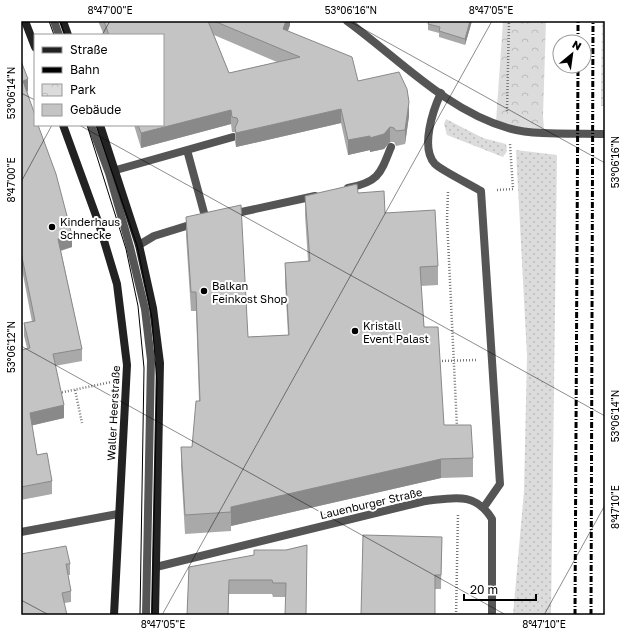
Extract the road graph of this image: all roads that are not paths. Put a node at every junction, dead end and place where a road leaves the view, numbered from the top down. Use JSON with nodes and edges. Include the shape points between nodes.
{"nodes":[{"id":1,"x":25,"y":21,"type":"edge"},
{"id":2,"x":54,"y":21,"type":"edge"},
{"id":3,"x":63,"y":21,"type":"edge"},
{"id":4,"x":346,"y":21,"type":"edge"},
{"id":5,"x":59,"y":34,"type":"edge"},
{"id":6,"x":68,"y":34,"type":"edge"},
{"id":7,"x":34,"y":44,"type":"edge"},
{"id":8,"x":441,"y":93,"type":"junction"},
{"id":9,"x":63,"y":126,"type":"edge"},
{"id":10,"x":91,"y":126,"type":"edge"},
{"id":11,"x":100,"y":126,"type":"edge"},
{"id":12,"x":605,"y":134,"type":"edge"},
{"id":13,"x":234,"y":137,"type":"edge"},
{"id":14,"x":391,"y":147,"type":"dead end"},
{"id":15,"x":187,"y":150,"type":"junction"},
{"id":16,"x":116,"y":170,"type":"junction"},
{"id":17,"x":343,"y":189,"type":"edge"},
{"id":18,"x":320,"y":194,"type":"edge"},
{"id":19,"x":213,"y":218,"type":"junction"},
{"id":20,"x":140,"y":245,"type":"junction"},
{"id":21,"x":484,"y":507,"type":"junction"},
{"id":22,"x":118,"y":514,"type":"junction"},
{"id":23,"x":21,"y":532,"type":"edge"},
{"id":24,"x":156,"y":567,"type":"junction"},
{"id":25,"x":114,"y":615,"type":"edge"},
{"id":26,"x":146,"y":615,"type":"edge"},
{"id":27,"x":155,"y":615,"type":"edge"},
{"id":28,"x":492,"y":615,"type":"edge"}],
"edges":[{"from":1,"to":7,"type":"main road"},
{"from":2,"to":5,"type":"street"},
{"from":3,"to":6,"type":"main road"},
{"from":4,"to":8,"type":"street"},
{"from":8,"to":12,"type":"street","via":[[462,108],[508,128]]},
{"from":8,"to":21,"type":"street","via":[[434,108],[428,146],[435,164],[481,191],[500,484]]},
{"from":9,"to":22,"type":"main road","name":"Waller Heerstraße","via":[[99,224],[117,284],[127,365]]},
{"from":10,"to":26,"type":"street","via":[[109,173],[130,247],[145,309],[151,360]]},
{"from":11,"to":16,"type":"main road"},
{"from":13,"to":15,"type":"street"},
{"from":14,"to":17,"type":"street","via":[[380,172],[374,178],[366,184]]},
{"from":15,"to":16,"type":"street"},
{"from":15,"to":19,"type":"street"},
{"from":16,"to":20,"type":"main road"},
{"from":18,"to":19,"type":"street"},
{"from":19,"to":20,"type":"street","via":[[154,236]]},
{"from":20,"to":24,"type":"main road","via":[[154,308],[160,363]]},
{"from":21,"to":24,"type":"street","name":"Lauenburger Straße","via":[[466,498],[425,501]]},
{"from":21,"to":28,"type":"street","via":[[492,519]]},
{"from":22,"to":23,"type":"street"},
{"from":22,"to":25,"type":"main road","name":"Waller Heerstraße"},
{"from":24,"to":27,"type":"main road"}]}
